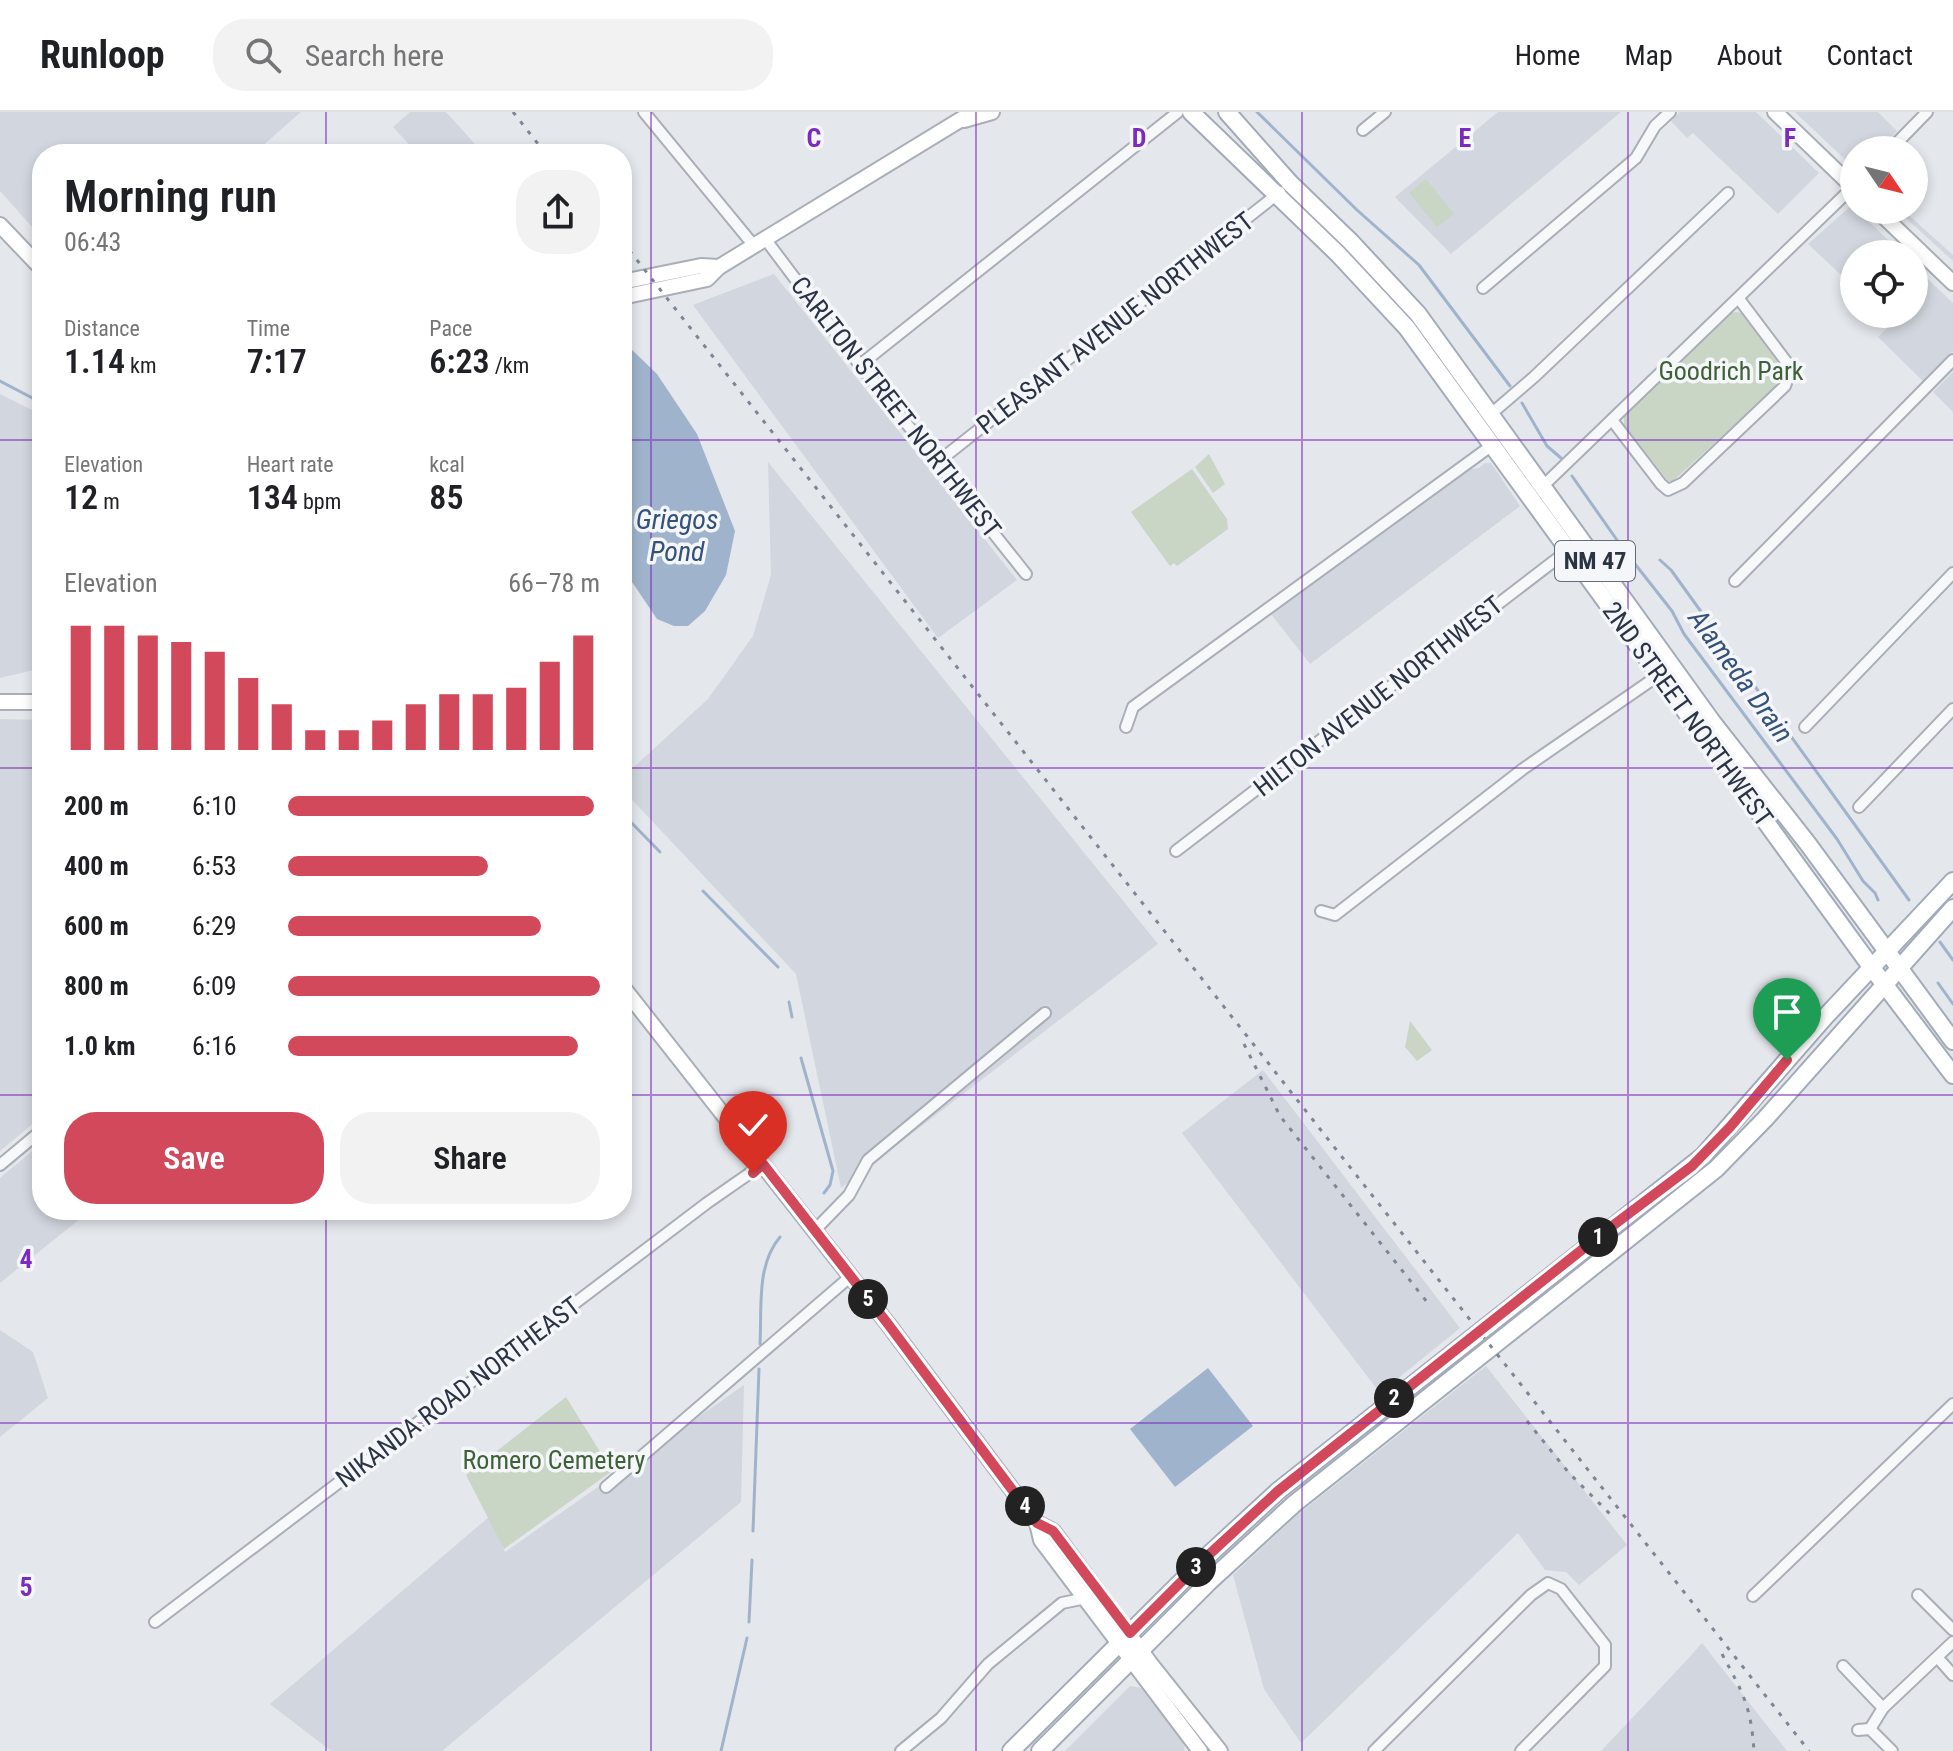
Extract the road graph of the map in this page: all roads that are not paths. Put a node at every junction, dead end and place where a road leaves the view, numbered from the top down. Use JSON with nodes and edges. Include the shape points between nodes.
{"nodes":[{"id":1,"x":644,"y":112,"type":"edge"},
{"id":2,"x":992,"y":112,"type":"edge"},
{"id":3,"x":1178,"y":112,"type":"edge"},
{"id":4,"x":1191,"y":112,"type":"edge"},
{"id":5,"x":1227,"y":112,"type":"edge"},
{"id":6,"x":1385,"y":112,"type":"edge"},
{"id":7,"x":1670,"y":112,"type":"edge"},
{"id":8,"x":1775,"y":112,"type":"edge"},
{"id":9,"x":1927,"y":112,"type":"edge"},
{"id":10,"x":964,"y":115,"type":"edge"},
{"id":11,"x":1363,"y":130,"type":"dead end"},
{"id":12,"x":1904,"y":136,"type":"edge"},
{"id":13,"x":1840,"y":174,"type":"edge"},
{"id":14,"x":1284,"y":189,"type":"junction"},
{"id":15,"x":1728,"y":193,"type":"dead end"},
{"id":16,"x":1840,"y":201,"type":"edge"},
{"id":17,"x":1892,"y":224,"type":"edge"},
{"id":18,"x":0,"y":225,"type":"edge"},
{"id":19,"x":760,"y":244,"type":"junction"},
{"id":20,"x":32,"y":259,"type":"edge"},
{"id":21,"x":719,"y":267,"type":"junction"},
{"id":22,"x":632,"y":280,"type":"edge"},
{"id":23,"x":1952,"y":280,"type":"edge"},
{"id":24,"x":1483,"y":288,"type":"dead end"},
{"id":25,"x":632,"y":295,"type":"edge"},
{"id":26,"x":1739,"y":299,"type":"junction"},
{"id":27,"x":1953,"y":360,"type":"edge"},
{"id":28,"x":860,"y":365,"type":"junction"},
{"id":29,"x":1491,"y":414,"type":"junction"},
{"id":30,"x":1612,"y":420,"type":"junction"},
{"id":31,"x":1491,"y":446,"type":"junction"},
{"id":32,"x":939,"y":461,"type":"junction"},
{"id":33,"x":1542,"y":487,"type":"junction"},
{"id":34,"x":1575,"y":546,"type":"junction"},
{"id":35,"x":1953,"y":573,"type":"edge"},
{"id":36,"x":1026,"y":574,"type":"dead end"},
{"id":37,"x":1735,"y":581,"type":"dead end"},
{"id":38,"x":1665,"y":671,"type":"junction"},
{"id":39,"x":0,"y":702,"type":"edge"},
{"id":40,"x":32,"y":702,"type":"edge"},
{"id":41,"x":1953,"y":709,"type":"edge"},
{"id":42,"x":1126,"y":727,"type":"dead end"},
{"id":43,"x":1805,"y":727,"type":"dead end"},
{"id":44,"x":1859,"y":807,"type":"dead end"},
{"id":45,"x":1176,"y":851,"type":"dead end"},
{"id":46,"x":1953,"y":881,"type":"edge"},
{"id":47,"x":1953,"y":908,"type":"edge"},
{"id":48,"x":1321,"y":911,"type":"dead end"},
{"id":49,"x":1885,"y":952,"type":"junction"},
{"id":50,"x":1872,"y":968,"type":"junction"},
{"id":51,"x":1898,"y":970,"type":"junction"},
{"id":52,"x":1885,"y":986,"type":"junction"},
{"id":53,"x":632,"y":999,"type":"edge"},
{"id":54,"x":1045,"y":1013,"type":"dead end"},
{"id":55,"x":1953,"y":1041,"type":"edge"},
{"id":56,"x":1953,"y":1075,"type":"edge"},
{"id":57,"x":32,"y":1138,"type":"edge"},
{"id":58,"x":763,"y":1164,"type":"junction"},
{"id":59,"x":0,"y":1165,"type":"edge"},
{"id":60,"x":815,"y":1230,"type":"junction"},
{"id":61,"x":851,"y":1276,"type":"junction"},
{"id":62,"x":1953,"y":1404,"type":"edge"},
{"id":63,"x":606,"y":1487,"type":"dead end"},
{"id":64,"x":1037,"y":1523,"type":"junction"},
{"id":65,"x":1918,"y":1595,"type":"dead end"},
{"id":66,"x":1753,"y":1596,"type":"dead end"},
{"id":67,"x":1086,"y":1598,"type":"junction"},
{"id":68,"x":155,"y":1622,"type":"dead end"},
{"id":69,"x":1953,"y":1630,"type":"edge"},
{"id":70,"x":1125,"y":1638,"type":"junction"},
{"id":71,"x":1953,"y":1642,"type":"edge"},
{"id":72,"x":1136,"y":1655,"type":"junction"},
{"id":73,"x":1938,"y":1658,"type":"junction"},
{"id":74,"x":1843,"y":1666,"type":"dead end"},
{"id":75,"x":1953,"y":1675,"type":"edge"},
{"id":76,"x":1883,"y":1708,"type":"junction"},
{"id":77,"x":1870,"y":1729,"type":"junction"},
{"id":78,"x":1858,"y":1730,"type":"dead end"},
{"id":79,"x":901,"y":1751,"type":"edge"},
{"id":80,"x":1011,"y":1751,"type":"edge"},
{"id":81,"x":1040,"y":1751,"type":"edge"},
{"id":82,"x":1200,"y":1751,"type":"edge"},
{"id":83,"x":1220,"y":1751,"type":"edge"},
{"id":84,"x":1374,"y":1751,"type":"edge"},
{"id":85,"x":1521,"y":1751,"type":"edge"},
{"id":86,"x":1892,"y":1751,"type":"edge"}],
"edges":[{"from":1,"to":19,"type":"street","name":"CARLTON STREET NORTHWEST"},
{"from":2,"to":10,"type":"street"},
{"from":3,"to":28,"type":"street"},
{"from":4,"to":14,"type":"main road","name":"2ND STREET NORTHWEST","number":"NM 47"},
{"from":5,"to":14,"type":"main road","name":"2ND STREET NORTHWEST","number":"NM 47"},
{"from":6,"to":11,"type":"street"},
{"from":7,"to":24,"type":"street","via":[[1636,158]]},
{"from":8,"to":13,"type":"street"},
{"from":9,"to":12,"type":"street"},
{"from":10,"to":19,"type":"street"},
{"from":14,"to":29,"type":"main road","name":"2ND STREET NORTHWEST","number":"NM 47","via":[[1351,242],[1418,314]]},
{"from":14,"to":31,"type":"main road","name":"2ND STREET NORTHWEST","number":"NM 47","via":[[1407,328]]},
{"from":14,"to":32,"type":"street","name":"PLEASANT AVENUE NORTHWEST"},
{"from":15,"to":29,"type":"street"},
{"from":16,"to":26,"type":"street"},
{"from":17,"to":23,"type":"street"},
{"from":18,"to":20,"type":"street"},
{"from":19,"to":21,"type":"street"},
{"from":19,"to":28,"type":"street","name":"CARLTON STREET NORTHWEST"},
{"from":21,"to":22,"type":"street"},
{"from":21,"to":25,"type":"street","via":[[707,279]]},
{"from":26,"to":30,"type":"street"},
{"from":26,"to":30,"type":"street","via":[[1791,368],[1785,386],[1683,483],[1668,490]]},
{"from":27,"to":37,"type":"street"},
{"from":28,"to":32,"type":"street","name":"CARLTON STREET NORTHWEST"},
{"from":29,"to":33,"type":"main road","name":"2ND STREET NORTHWEST","number":"NM 47"},
{"from":30,"to":33,"type":"street"},
{"from":31,"to":34,"type":"main road","name":"2ND STREET NORTHWEST","number":"NM 47"},
{"from":31,"to":42,"type":"street","via":[[1133,707]]},
{"from":32,"to":36,"type":"street","name":"CARLTON STREET NORTHWEST"},
{"from":33,"to":34,"type":"main road","name":"2ND STREET NORTHWEST","number":"NM 47"},
{"from":34,"to":38,"type":"main road","name":"2ND STREET NORTHWEST","number":"NM 47"},
{"from":34,"to":45,"type":"street","name":"HILTON AVENUE NORTHWEST"},
{"from":35,"to":43,"type":"street"},
{"from":38,"to":48,"type":"street","via":[[1523,769],[1335,915]]},
{"from":38,"to":49,"type":"main road","name":"2ND STREET NORTHWEST","number":"NM 47","via":[[1808,844]]},
{"from":38,"to":50,"type":"main road","name":"2ND STREET NORTHWEST","number":"NM 47","via":[[1701,731]]},
{"from":39,"to":40,"type":"street"},
{"from":41,"to":44,"type":"street"},
{"from":46,"to":49,"type":"main road"},
{"from":47,"to":51,"type":"main road"},
{"from":49,"to":50,"type":"main road"},
{"from":49,"to":51,"type":"main road","name":"2ND STREET NORTHWEST","number":"NM 47"},
{"from":50,"to":52,"type":"main road","name":"2ND STREET NORTHWEST","number":"NM 47"},
{"from":50,"to":70,"type":"main road","via":[[1703,1156],[1278,1491]]},
{"from":51,"to":52,"type":"main road"},
{"from":51,"to":55,"type":"main road","name":"2ND STREET NORTHWEST","number":"NM 47"},
{"from":52,"to":56,"type":"main road","name":"2ND STREET NORTHWEST","number":"NM 47"},
{"from":52,"to":72,"type":"main road","via":[[1716,1169],[1294,1504]]},
{"from":53,"to":58,"type":"street"},
{"from":54,"to":60,"type":"street","via":[[868,1160],[849,1195]]},
{"from":57,"to":59,"type":"street"},
{"from":58,"to":60,"type":"street"},
{"from":58,"to":68,"type":"street","name":"NIKANDA ROAD NORTHEAST"},
{"from":60,"to":61,"type":"street"},
{"from":61,"to":63,"type":"street"},
{"from":61,"to":64,"type":"street"},
{"from":62,"to":66,"type":"street"},
{"from":64,"to":67,"type":"street","via":[[1041,1540]]},
{"from":64,"to":70,"type":"street","via":[[1053,1531]]},
{"from":65,"to":69,"type":"street"},
{"from":67,"to":70,"type":"street"},
{"from":67,"to":79,"type":"street","via":[[1062,1603],[988,1664],[941,1718]]},
{"from":70,"to":72,"type":"street"},
{"from":70,"to":80,"type":"main road"},
{"from":71,"to":73,"type":"street"},
{"from":72,"to":81,"type":"main road"},
{"from":72,"to":82,"type":"street"},
{"from":72,"to":83,"type":"street"},
{"from":73,"to":75,"type":"street"},
{"from":73,"to":76,"type":"street"},
{"from":74,"to":76,"type":"street"},
{"from":76,"to":77,"type":"street"},
{"from":77,"to":78,"type":"street"},
{"from":77,"to":86,"type":"street"},
{"from":84,"to":85,"type":"street","via":[[1548,1583],[1561,1589],[1605,1645],[1605,1666]]}]}
